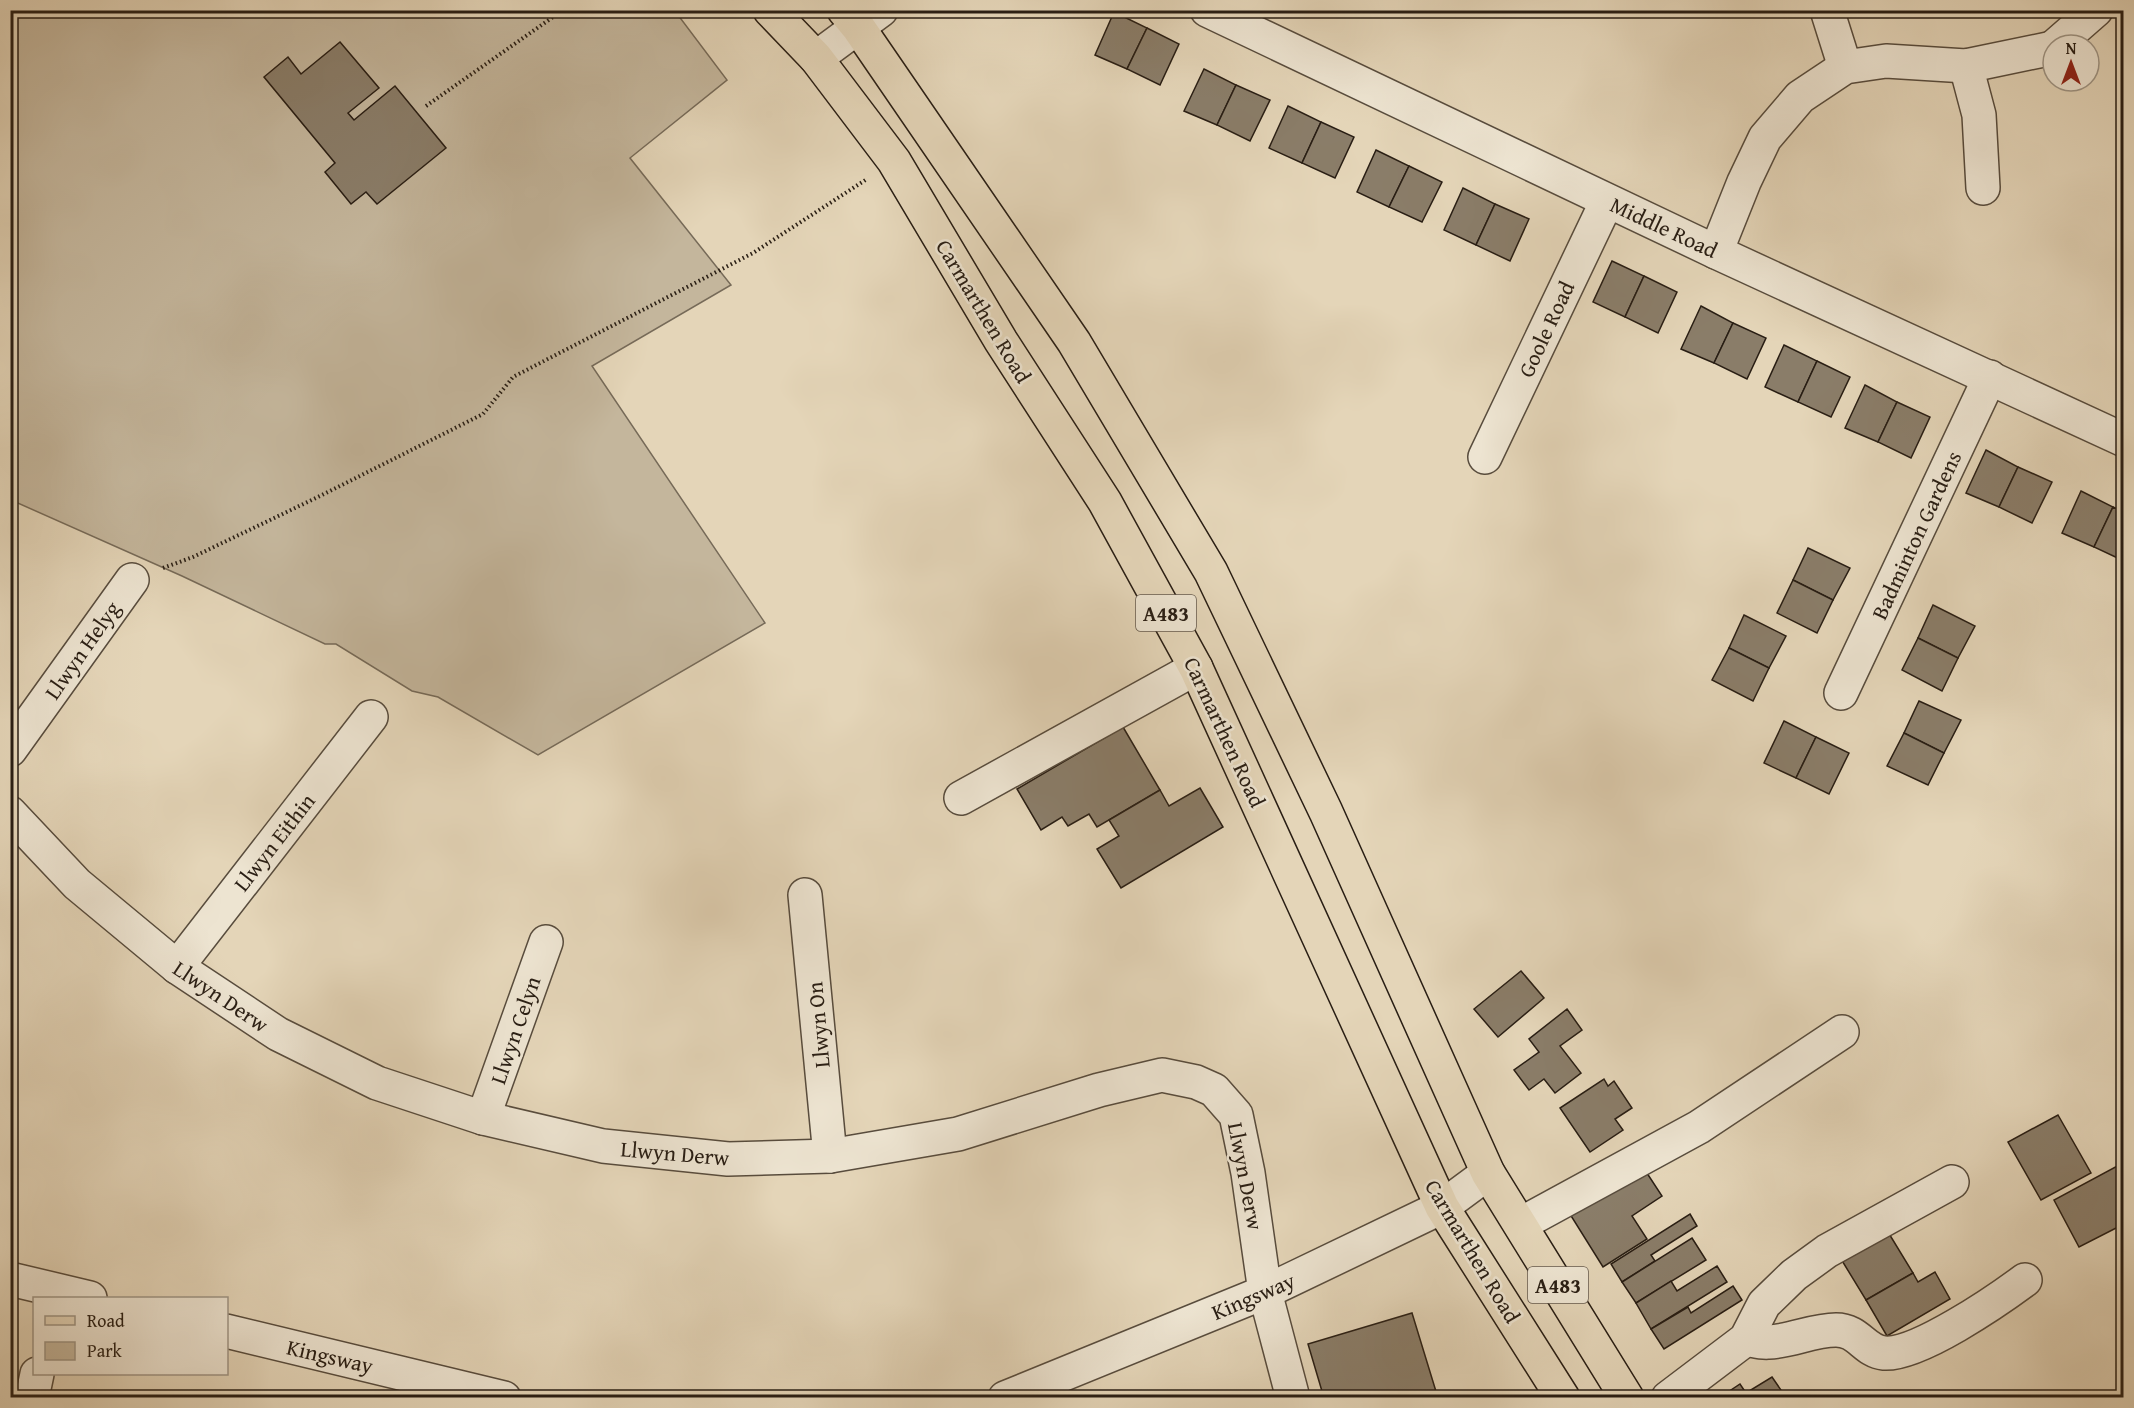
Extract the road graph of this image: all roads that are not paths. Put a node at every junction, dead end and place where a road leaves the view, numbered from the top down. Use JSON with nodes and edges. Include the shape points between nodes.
{"nodes":[{"id":1,"x":770,"y":10,"type":"edge"},
{"id":2,"x":1207,"y":10,"type":"edge"},
{"id":3,"x":1827,"y":10,"type":"edge"},
{"id":4,"x":2096,"y":10,"type":"edge"},
{"id":5,"x":861,"y":16,"type":"edge"},
{"id":6,"x":2070,"y":33,"type":"edge"},
{"id":7,"x":2041,"y":49,"type":"edge"},
{"id":8,"x":816,"y":58,"type":"junction"},
{"id":9,"x":1966,"y":66,"type":"junction"},
{"id":10,"x":1845,"y":67,"type":"junction"},
{"id":11,"x":1983,"y":188,"type":"dead end"},
{"id":12,"x":1607,"y":201,"type":"junction"},
{"id":13,"x":1716,"y":252,"type":"junction"},
{"id":14,"x":1990,"y":377,"type":"junction"},
{"id":15,"x":2124,"y":440,"type":"edge"},
{"id":16,"x":1485,"y":457,"type":"dead end"},
{"id":17,"x":132,"y":580,"type":"road end"},
{"id":18,"x":1196,"y":668,"type":"junction"},
{"id":19,"x":1841,"y":693,"type":"dead end"},
{"id":20,"x":371,"y":717,"type":"dead end"},
{"id":21,"x":10,"y":750,"type":"edge"},
{"id":22,"x":961,"y":798,"type":"dead end"},
{"id":23,"x":10,"y":813,"type":"edge"},
{"id":24,"x":805,"y":895,"type":"dead end"},
{"id":25,"x":546,"y":942,"type":"dead end"},
{"id":26,"x":177,"y":967,"type":"junction"},
{"id":27,"x":1842,"y":1032,"type":"dead end"},
{"id":28,"x":483,"y":1118,"type":"junction"},
{"id":29,"x":830,"y":1156,"type":"junction"},
{"id":30,"x":1488,"y":1173,"type":"junction"},
{"id":31,"x":1952,"y":1182,"type":"dead end"},
{"id":32,"x":1442,"y":1208,"type":"junction"},
{"id":33,"x":1521,"y":1224,"type":"junction"},
{"id":34,"x":10,"y":1279,"type":"edge"},
{"id":35,"x":2025,"y":1280,"type":"dead end"},
{"id":36,"x":1265,"y":1292,"type":"junction"},
{"id":37,"x":56,"y":1294,"type":"edge"},
{"id":38,"x":76,"y":1297,"type":"edge"},
{"id":39,"x":228,"y":1332,"type":"edge"},
{"id":40,"x":1746,"y":1339,"type":"junction"},
{"id":41,"x":38,"y":1375,"type":"edge"},
{"id":42,"x":452,"y":1391,"type":"edge"},
{"id":43,"x":32,"y":1398,"type":"edge"},
{"id":44,"x":504,"y":1398,"type":"edge"},
{"id":45,"x":1005,"y":1398,"type":"edge"},
{"id":46,"x":1293,"y":1398,"type":"edge"},
{"id":47,"x":1563,"y":1398,"type":"edge"},
{"id":48,"x":1627,"y":1398,"type":"edge"},
{"id":49,"x":1668,"y":1398,"type":"edge"}],
"edges":[{"from":1,"to":8,"type":"main road","name":"Carmarthen Road","number":"A483"},
{"from":2,"to":12,"type":"street","name":"Middle Road"},
{"from":3,"to":10,"type":"street"},
{"from":4,"to":6,"type":"street"},
{"from":5,"to":8,"type":"street"},
{"from":5,"to":30,"type":"main road","number":"A483","via":[[1074,342],[1211,572],[1326,812]]},
{"from":7,"to":9,"type":"street"},
{"from":8,"to":18,"type":"main road","name":"Carmarthen Road","number":"A483","via":[[894,161],[1001,341],[1105,502]]},
{"from":9,"to":10,"type":"street","via":[[1886,61]]},
{"from":9,"to":11,"type":"street","via":[[1979,115]]},
{"from":10,"to":13,"type":"street","via":[[1800,97],[1765,138]]},
{"from":12,"to":13,"type":"street","name":"Middle Road"},
{"from":12,"to":16,"type":"street","name":"Goole Road"},
{"from":13,"to":14,"type":"street","name":"Middle Road"},
{"from":14,"to":15,"type":"street","name":"Middle Road"},
{"from":14,"to":19,"type":"street","name":"Badminton Gardens"},
{"from":17,"to":21,"type":"street","name":"Llwyn Helyg"},
{"from":18,"to":22,"type":"street"},
{"from":18,"to":32,"type":"main road","name":"Carmarthen Road","number":"A483"},
{"from":20,"to":26,"type":"street","name":"Llwyn Eithin"},
{"from":23,"to":26,"type":"street","name":"Llwyn Derw","via":[[77,884]]},
{"from":24,"to":29,"type":"street","name":"Llwyn On"},
{"from":25,"to":28,"type":"street","name":"Llwyn Celyn"},
{"from":26,"to":28,"type":"street","name":"Llwyn Derw","via":[[278,1034],[377,1083]]},
{"from":27,"to":33,"type":"street","via":[[1699,1127]]},
{"from":28,"to":29,"type":"street","name":"Llwyn Derw","via":[[603,1146],[728,1159]]},
{"from":29,"to":36,"type":"street","name":"Llwyn Derw","via":[[958,1134],[1162,1074],[1196,1082],[1214,1090],[1236,1114]]},
{"from":30,"to":32,"type":"street","name":"Kingsway"},
{"from":30,"to":33,"type":"main road","number":"A483"},
{"from":31,"to":40,"type":"street","via":[[1827,1251],[1794,1275],[1764,1304]]},
{"from":32,"to":36,"type":"street","name":"Kingsway"},
{"from":32,"to":47,"type":"main road","name":"Carmarthen Road","number":"A483"},
{"from":33,"to":48,"type":"main road","number":"A483"},
{"from":34,"to":37,"type":"street"},
{"from":35,"to":40,"type":"street","via":[[1989,1306],[1899,1353],[1874,1351],[1855,1334],[1844,1330],[1767,1343]]},
{"from":36,"to":45,"type":"street","name":"Kingsway"},
{"from":36,"to":46,"type":"street","name":"Llwyn Derw"},
{"from":37,"to":38,"type":"street"},
{"from":39,"to":42,"type":"street","name":"Kingsway"},
{"from":40,"to":49,"type":"street"},
{"from":41,"to":43,"type":"street"},
{"from":42,"to":44,"type":"street","name":"Kingsway"}]}
